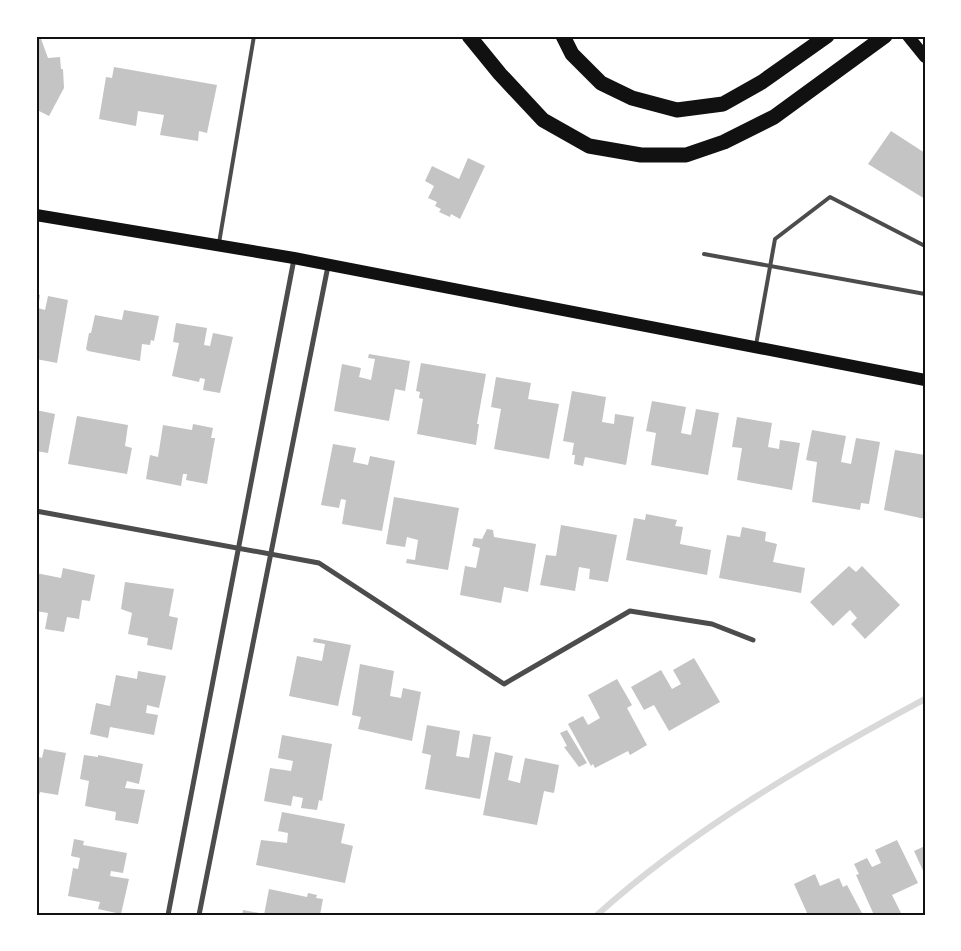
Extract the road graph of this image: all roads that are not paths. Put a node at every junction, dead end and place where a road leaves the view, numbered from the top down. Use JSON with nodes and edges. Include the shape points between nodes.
{"nodes":[{"id":1,"x":254,"y":36,"type":"edge"},
{"id":2,"x":469,"y":36,"type":"edge"},
{"id":3,"x":563,"y":36,"type":"edge"},
{"id":4,"x":827,"y":36,"type":"edge"},
{"id":5,"x":885,"y":36,"type":"edge"},
{"id":6,"x":908,"y":36,"type":"edge"},
{"id":7,"x":925,"y":57,"type":"edge"},
{"id":8,"x":36,"y":215,"type":"edge"},
{"id":9,"x":218,"y":246,"type":"junction"},
{"id":10,"x":925,"y":246,"type":"edge"},
{"id":11,"x":704,"y":254,"type":"dead end"},
{"id":12,"x":294,"y":258,"type":"junction"},
{"id":13,"x":328,"y":266,"type":"junction"},
{"id":14,"x":770,"y":266,"type":"junction"},
{"id":15,"x":925,"y":294,"type":"edge"},
{"id":16,"x":756,"y":348,"type":"junction"},
{"id":17,"x":925,"y":380,"type":"edge"},
{"id":18,"x":36,"y":511,"type":"edge"},
{"id":19,"x":238,"y":548,"type":"junction"},
{"id":20,"x":272,"y":554,"type":"junction"},
{"id":21,"x":753,"y":640,"type":"dead end"},
{"id":22,"x":168,"y":915,"type":"edge"},
{"id":23,"x":199,"y":915,"type":"edge"}],
"edges":[{"from":1,"to":9,"type":"lane"},
{"from":2,"to":5,"type":"highway","via":[[543,120],[589,146],[641,155],[686,155],[724,142],[774,117]]},
{"from":3,"to":4,"type":"highway","via":[[572,54],[601,83],[632,98],[677,110],[723,104],[762,82]]},
{"from":6,"to":7,"type":"main road"},
{"from":8,"to":9,"type":"main road"},
{"from":9,"to":12,"type":"main road"},
{"from":10,"to":14,"type":"lane","via":[[830,197],[775,239]]},
{"from":11,"to":14,"type":"lane"},
{"from":12,"to":13,"type":"main road"},
{"from":12,"to":19,"type":"street"},
{"from":13,"to":16,"type":"main road"},
{"from":13,"to":20,"type":"street"},
{"from":14,"to":15,"type":"lane"},
{"from":14,"to":16,"type":"lane"},
{"from":16,"to":17,"type":"main road"},
{"from":18,"to":19,"type":"street"},
{"from":19,"to":20,"type":"street"},
{"from":19,"to":22,"type":"street"},
{"from":20,"to":21,"type":"street","via":[[319,563],[504,684],[630,611],[712,624]]},
{"from":20,"to":23,"type":"street"}]}
